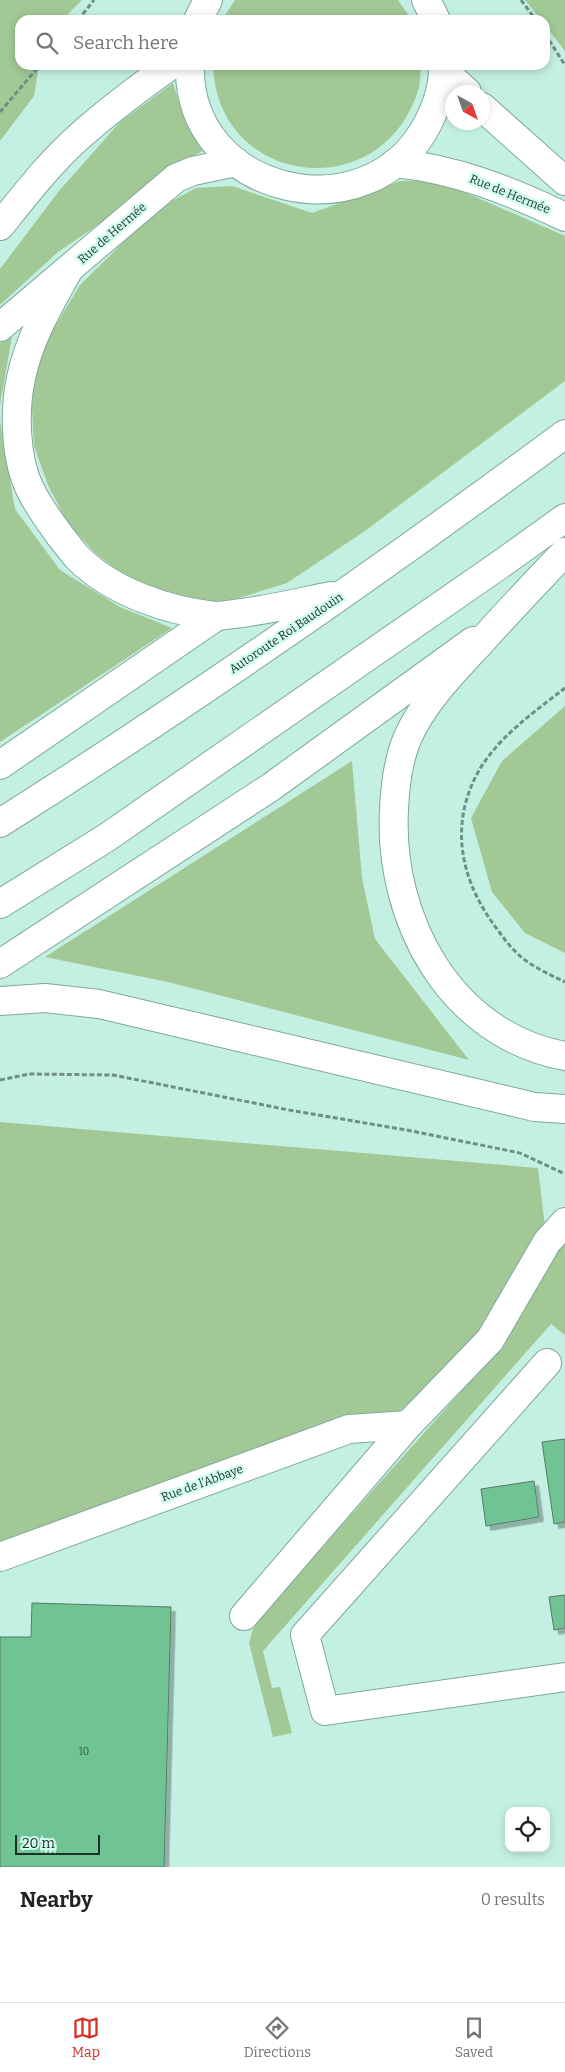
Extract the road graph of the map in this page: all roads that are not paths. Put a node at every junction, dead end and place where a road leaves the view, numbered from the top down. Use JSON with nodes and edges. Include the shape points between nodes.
{"nodes":[{"id":1,"x":208,"y":0,"type":"edge"},
{"id":2,"x":426,"y":0,"type":"edge"},
{"id":3,"x":200,"y":15,"type":"edge"},
{"id":4,"x":434,"y":15,"type":"edge"},
{"id":5,"x":164,"y":70,"type":"edge"},
{"id":6,"x":191,"y":70,"type":"edge"},
{"id":7,"x":443,"y":70,"type":"edge"},
{"id":8,"x":445,"y":70,"type":"edge"},
{"id":9,"x":460,"y":85,"type":"edge"},
{"id":10,"x":490,"y":114,"type":"edge"},
{"id":11,"x":236,"y":162,"type":"junction"},
{"id":12,"x":395,"y":163,"type":"junction"},
{"id":13,"x":565,"y":181,"type":"edge"},
{"id":14,"x":565,"y":217,"type":"edge"},
{"id":15,"x":0,"y":226,"type":"edge"},
{"id":16,"x":68,"y":271,"type":"junction"},
{"id":17,"x":0,"y":327,"type":"edge"},
{"id":18,"x":565,"y":434,"type":"edge"},
{"id":19,"x":565,"y":518,"type":"edge"},
{"id":20,"x":565,"y":552,"type":"edge"},
{"id":21,"x":345,"y":593,"type":"junction"},
{"id":22,"x":217,"y":616,"type":"junction"},
{"id":23,"x":498,"y":623,"type":"junction"},
{"id":24,"x":0,"y":765,"type":"edge"},
{"id":25,"x":0,"y":823,"type":"edge"},
{"id":26,"x":0,"y":904,"type":"edge"},
{"id":27,"x":0,"y":964,"type":"edge"},
{"id":28,"x":0,"y":1001,"type":"edge"},
{"id":29,"x":565,"y":1056,"type":"edge"},
{"id":30,"x":565,"y":1109,"type":"edge"},
{"id":31,"x":565,"y":1222,"type":"edge"},
{"id":32,"x":547,"y":1363,"type":"dead end"},
{"id":33,"x":408,"y":1425,"type":"junction"},
{"id":34,"x":0,"y":1557,"type":"edge"},
{"id":35,"x":244,"y":1616,"type":"dead end"},
{"id":36,"x":565,"y":1677,"type":"edge"}],
"edges":[{"from":1,"to":3,"type":"main road"},
{"from":2,"to":4,"type":"main road"},
{"from":5,"to":15,"type":"main road","via":[[80,136]]},
{"from":6,"to":11,"type":"main road","via":[[193,92],[208,131]]},
{"from":7,"to":12,"type":"main road","via":[[436,106],[420,138]]},
{"from":8,"to":9,"type":"main road"},
{"from":10,"to":13,"type":"main road"},
{"from":11,"to":12,"type":"main road","via":[[265,180],[298,190],[333,190],[366,181]]},
{"from":11,"to":16,"type":"main road","name":"Rue de Hermée","via":[[176,178]]},
{"from":12,"to":14,"type":"main road","name":"Rue de Hermée","via":[[457,173],[524,197]]},
{"from":16,"to":17,"type":"main road","name":"Rue de Hermée"},
{"from":16,"to":22,"type":"main road","via":[[44,312],[20,379],[19,453],[30,489],[78,558],[109,582],[170,607]]},
{"from":18,"to":21,"type":"main road","name":"Autoroute Roi Baudouin"},
{"from":19,"to":26,"type":"main road","via":[[106,838]]},
{"from":20,"to":23,"type":"main road"},
{"from":21,"to":22,"type":"main road","via":[[265,610]]},
{"from":21,"to":25,"type":"main road","name":"Autoroute Roi Baudouin","via":[[97,762]]},
{"from":22,"to":24,"type":"main road"},
{"from":23,"to":27,"type":"main road","via":[[271,787]]},
{"from":23,"to":29,"type":"main road","via":[[429,701],[407,740],[395,786],[393,828],[397,877],[414,931],[460,1000],[484,1022],[518,1042]]},
{"from":28,"to":30,"type":"main road","via":[[45,998],[99,1004],[535,1107]]},
{"from":31,"to":33,"type":"main road","via":[[546,1242],[490,1340]]},
{"from":32,"to":36,"type":"main road","via":[[305,1634],[325,1710]]},
{"from":33,"to":34,"type":"main road","name":"Rue de l'Abbaye","via":[[349,1429]]},
{"from":33,"to":35,"type":"main road"}]}
